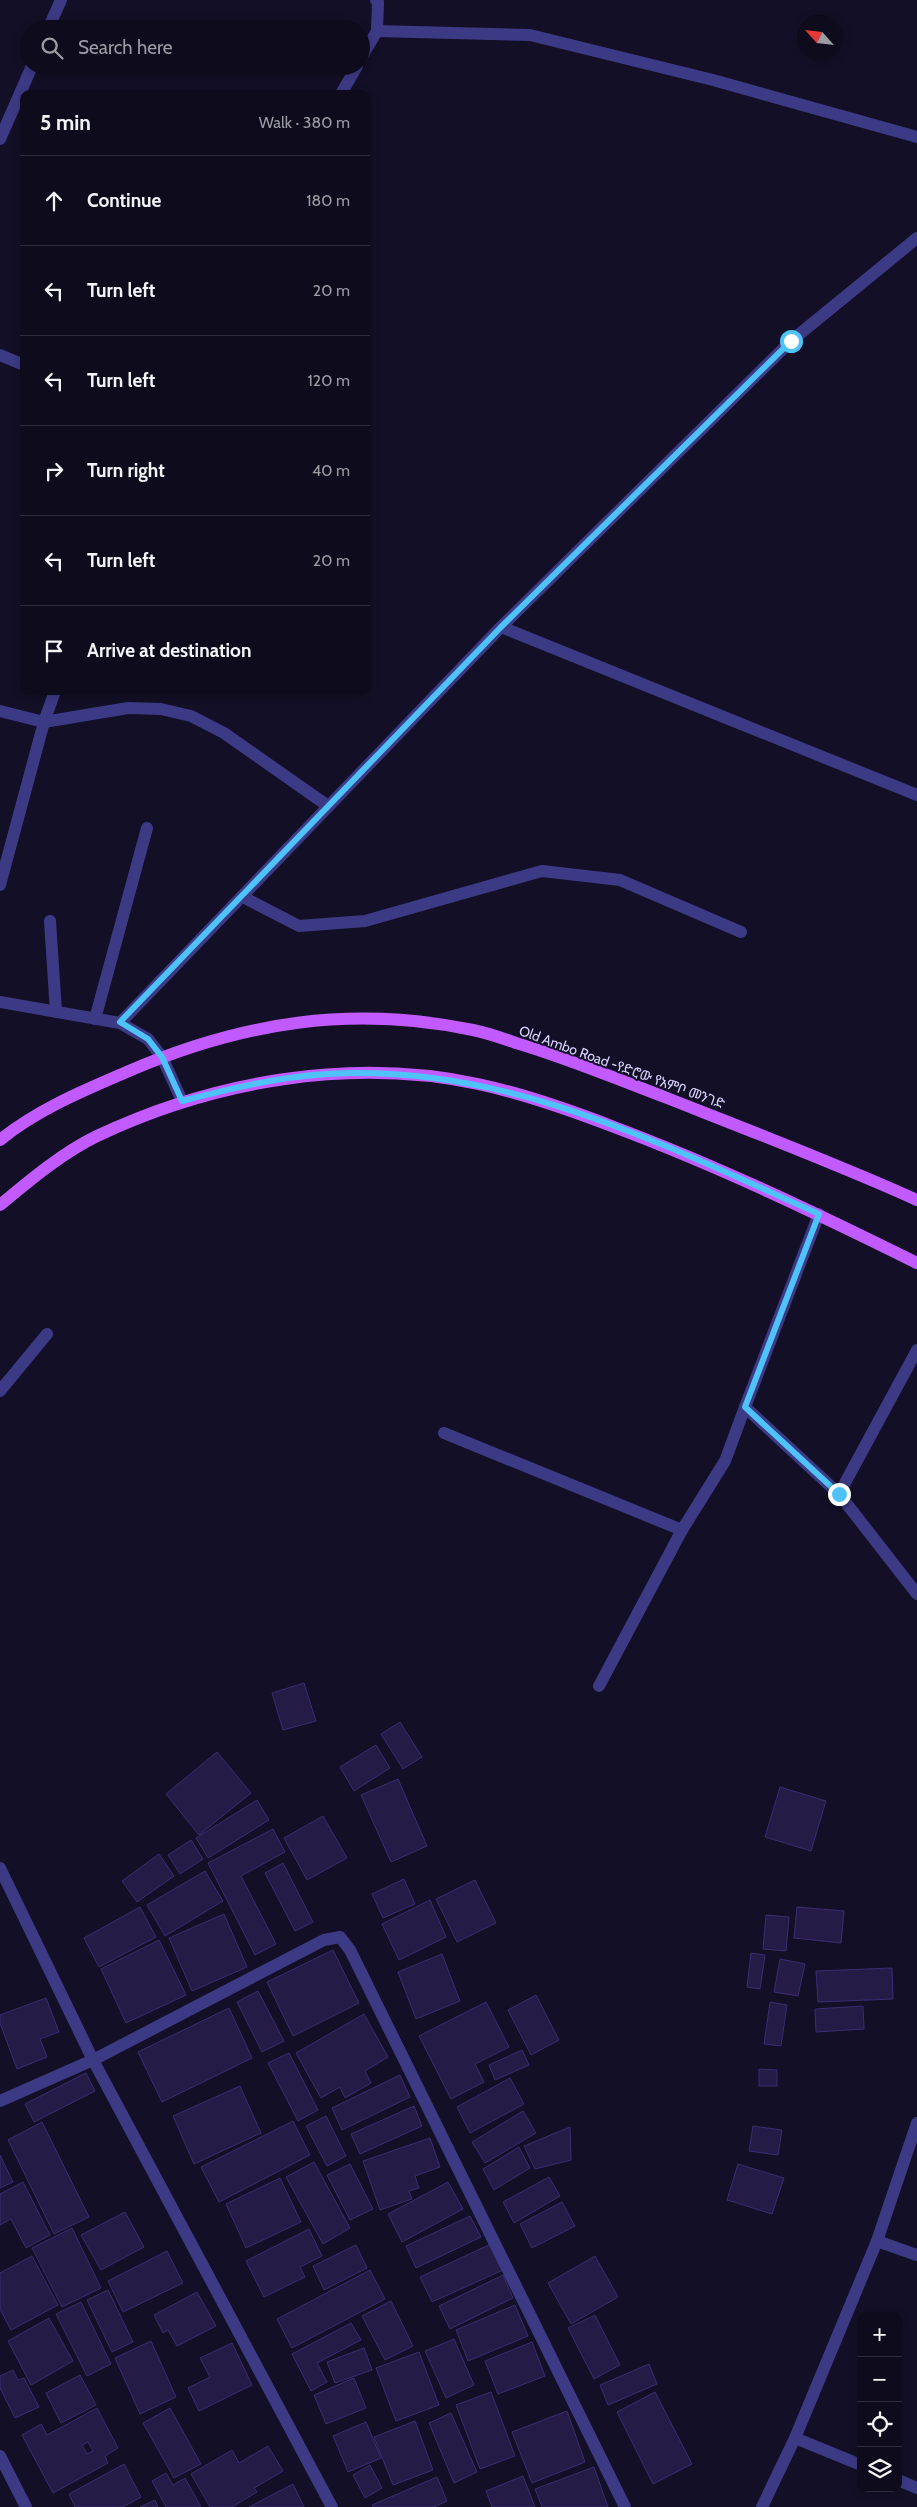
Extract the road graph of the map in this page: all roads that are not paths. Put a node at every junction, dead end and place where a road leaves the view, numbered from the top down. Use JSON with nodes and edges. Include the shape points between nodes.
{"nodes":[{"id":1,"x":60,"y":0,"type":"edge"},
{"id":2,"x":380,"y":1,"type":"edge"},
{"id":3,"x":52,"y":20,"type":"edge"},
{"id":4,"x":376,"y":32,"type":"junction"},
{"id":5,"x":370,"y":42,"type":"edge"},
{"id":6,"x":28,"y":75,"type":"edge"},
{"id":7,"x":352,"y":75,"type":"edge"},
{"id":8,"x":21,"y":90,"type":"edge"},
{"id":9,"x":343,"y":90,"type":"edge"},
{"id":10,"x":20,"y":93,"type":"edge"},
{"id":11,"x":917,"y":137,"type":"edge"},
{"id":12,"x":0,"y":139,"type":"edge"},
{"id":13,"x":917,"y":238,"type":"edge"},
{"id":14,"x":0,"y":355,"type":"edge"},
{"id":15,"x":20,"y":363,"type":"edge"},
{"id":16,"x":501,"y":627,"type":"junction"},
{"id":17,"x":54,"y":695,"type":"edge"},
{"id":18,"x":0,"y":710,"type":"edge"},
{"id":19,"x":44,"y":722,"type":"junction"},
{"id":20,"x":917,"y":795,"type":"edge"},
{"id":21,"x":328,"y":806,"type":"junction"},
{"id":22,"x":147,"y":828,"type":"dead end"},
{"id":23,"x":0,"y":885,"type":"edge"},
{"id":24,"x":243,"y":897,"type":"junction"},
{"id":25,"x":50,"y":921,"type":"dead end"},
{"id":26,"x":741,"y":932,"type":"dead end"},
{"id":27,"x":0,"y":1002,"type":"edge"},
{"id":28,"x":56,"y":1012,"type":"junction"},
{"id":29,"x":95,"y":1018,"type":"junction"},
{"id":30,"x":120,"y":1022,"type":"junction"},
{"id":31,"x":162,"y":1057,"type":"junction"},
{"id":32,"x":182,"y":1101,"type":"junction"},
{"id":33,"x":0,"y":1140,"type":"edge"},
{"id":34,"x":917,"y":1200,"type":"edge"},
{"id":35,"x":0,"y":1205,"type":"edge"},
{"id":36,"x":819,"y":1214,"type":"junction"},
{"id":37,"x":917,"y":1263,"type":"edge"},
{"id":38,"x":47,"y":1334,"type":"dead end"},
{"id":39,"x":917,"y":1350,"type":"edge"},
{"id":40,"x":0,"y":1391,"type":"edge"},
{"id":41,"x":745,"y":1407,"type":"junction"},
{"id":42,"x":444,"y":1433,"type":"dead end"},
{"id":43,"x":839,"y":1494,"type":"junction"},
{"id":44,"x":682,"y":1530,"type":"junction"},
{"id":45,"x":917,"y":1594,"type":"edge"},
{"id":46,"x":599,"y":1686,"type":"dead end"},
{"id":47,"x":0,"y":1868,"type":"edge"},
{"id":48,"x":93,"y":2060,"type":"junction"},
{"id":49,"x":0,"y":2101,"type":"edge"},
{"id":50,"x":917,"y":2123,"type":"edge"},
{"id":51,"x":877,"y":2241,"type":"junction"},
{"id":52,"x":917,"y":2255,"type":"edge"},
{"id":53,"x":795,"y":2438,"type":"junction"},
{"id":54,"x":0,"y":2456,"type":"edge"},
{"id":55,"x":857,"y":2463,"type":"edge"},
{"id":56,"x":902,"y":2482,"type":"edge"},
{"id":57,"x":917,"y":2488,"type":"edge"},
{"id":58,"x":26,"y":2507,"type":"edge"},
{"id":59,"x":332,"y":2507,"type":"edge"},
{"id":60,"x":624,"y":2507,"type":"edge"},
{"id":61,"x":762,"y":2507,"type":"edge"}],
"edges":[{"from":1,"to":3,"type":"street"},
{"from":2,"to":4,"type":"street"},
{"from":4,"to":5,"type":"street"},
{"from":4,"to":11,"type":"street","via":[[530,35],[713,80]]},
{"from":6,"to":8,"type":"street"},
{"from":7,"to":9,"type":"street"},
{"from":10,"to":12,"type":"street"},
{"from":13,"to":16,"type":"street","via":[[791,341]]},
{"from":14,"to":15,"type":"street"},
{"from":16,"to":20,"type":"street"},
{"from":16,"to":21,"type":"street"},
{"from":17,"to":19,"type":"street"},
{"from":18,"to":19,"type":"street"},
{"from":19,"to":21,"type":"street","via":[[128,708],[161,709],[190,716],[224,733]]},
{"from":19,"to":23,"type":"street"},
{"from":21,"to":24,"type":"street"},
{"from":22,"to":29,"type":"street"},
{"from":24,"to":26,"type":"street","via":[[299,926],[365,922],[542,871],[620,880]]},
{"from":24,"to":30,"type":"street"},
{"from":25,"to":28,"type":"street"},
{"from":27,"to":28,"type":"street"},
{"from":28,"to":29,"type":"street"},
{"from":29,"to":30,"type":"street"},
{"from":30,"to":31,"type":"street","via":[[148,1039]]},
{"from":31,"to":32,"type":"street"},
{"from":31,"to":33,"type":"main road","name":"Old Ambo Road -የድሮው የአምቦ መንገድ","via":[[66,1098]]},
{"from":31,"to":34,"type":"main road","name":"Old Ambo Road -የድሮው የአምቦ መንገድ","via":[[215,1038],[277,1024],[334,1018],[400,1019],[475,1030],[555,1055],[839,1165]]},
{"from":32,"to":35,"type":"main road","via":[[95,1137],[45,1169]]},
{"from":32,"to":36,"type":"main road","via":[[246,1084],[326,1074],[397,1074],[476,1083],[547,1102],[666,1146]]},
{"from":36,"to":37,"type":"main road"},
{"from":36,"to":41,"type":"street"},
{"from":38,"to":40,"type":"street"},
{"from":39,"to":43,"type":"street"},
{"from":41,"to":43,"type":"street"},
{"from":41,"to":44,"type":"street","via":[[725,1461]]},
{"from":42,"to":44,"type":"street"},
{"from":43,"to":45,"type":"street"},
{"from":44,"to":46,"type":"street"},
{"from":47,"to":48,"type":"street"},
{"from":48,"to":49,"type":"street"},
{"from":48,"to":59,"type":"street"},
{"from":48,"to":60,"type":"street","via":[[324,1940],[340,1937],[350,1950]]},
{"from":50,"to":51,"type":"street"},
{"from":51,"to":52,"type":"street"},
{"from":51,"to":53,"type":"street"},
{"from":53,"to":55,"type":"street"},
{"from":53,"to":61,"type":"street"},
{"from":54,"to":58,"type":"street"},
{"from":56,"to":57,"type":"street"}]}
